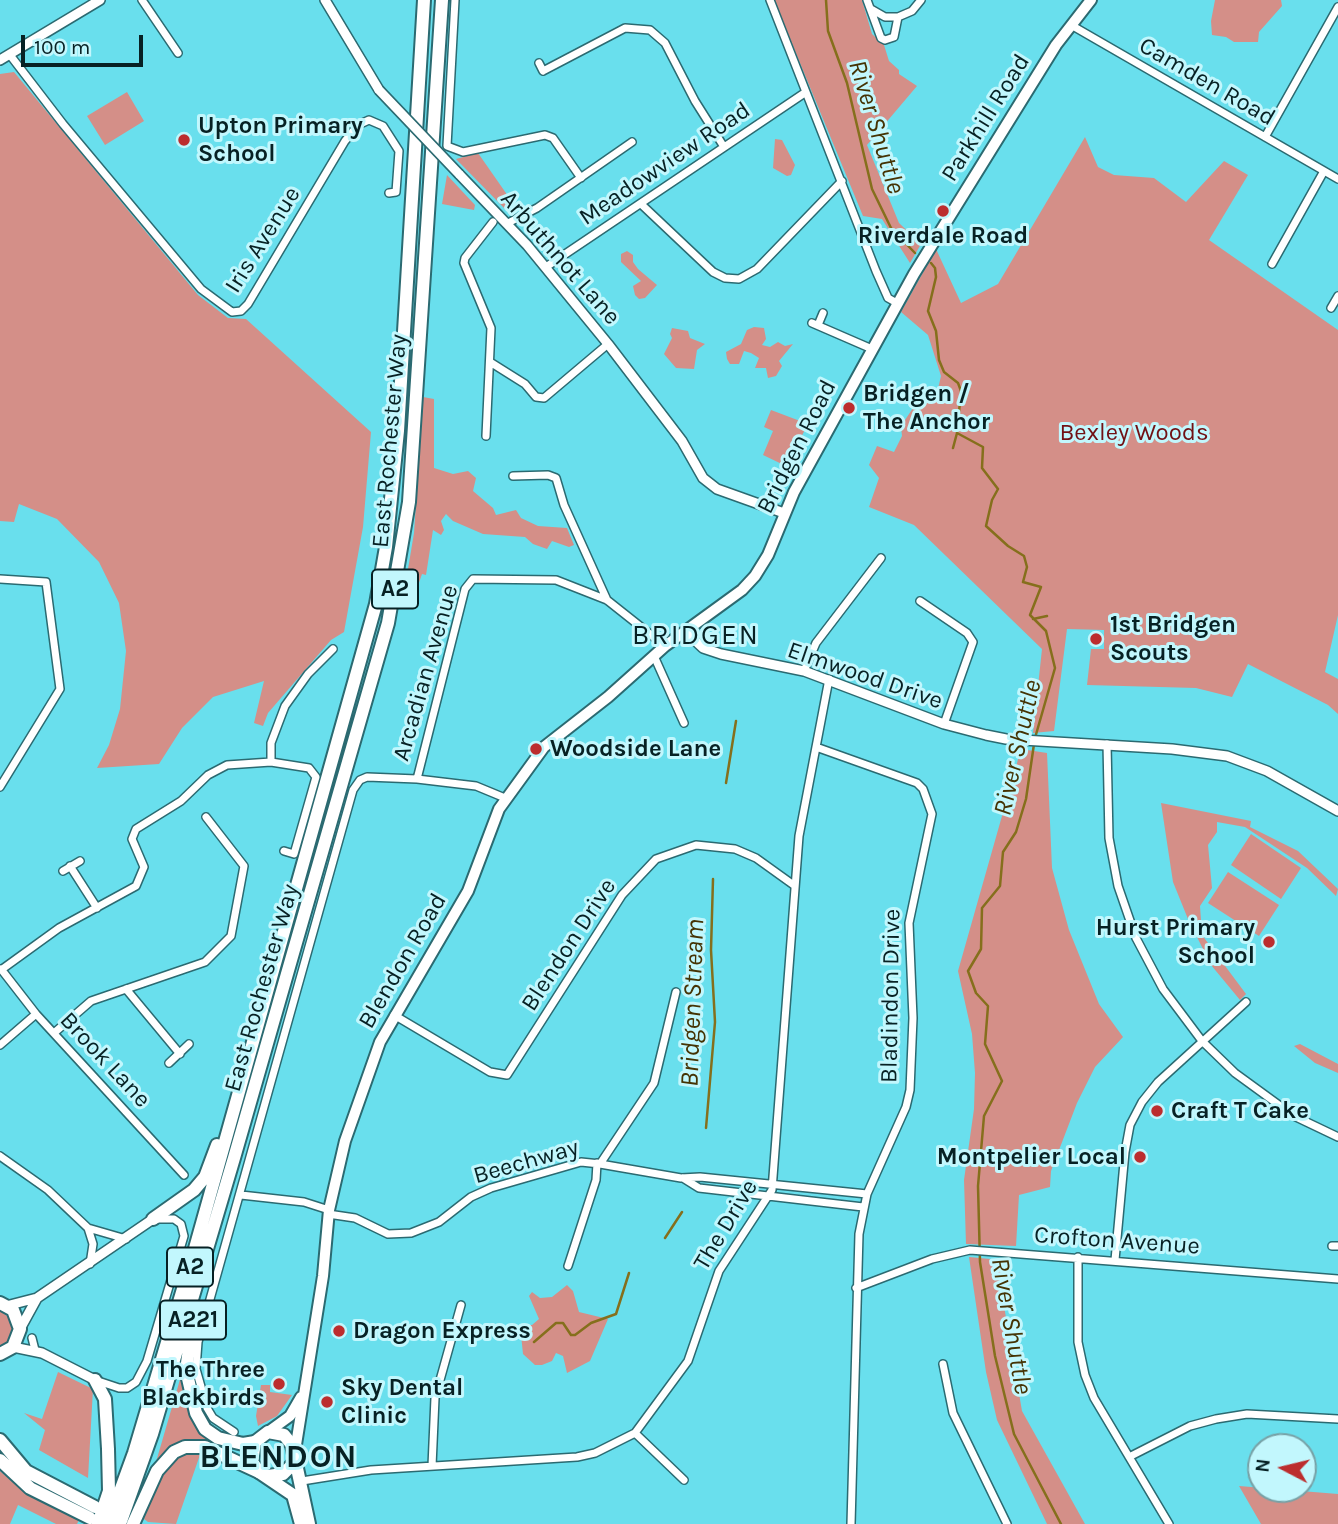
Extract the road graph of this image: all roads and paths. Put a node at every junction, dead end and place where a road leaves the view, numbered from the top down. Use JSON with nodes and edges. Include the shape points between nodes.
{"nodes":[{"id":1,"x":100,"y":0,"type":"edge"},
{"id":2,"x":142,"y":0,"type":"edge"},
{"id":3,"x":325,"y":0,"type":"edge"},
{"id":4,"x":442,"y":0,"type":"edge"},
{"id":5,"x":455,"y":0,"type":"edge"},
{"id":6,"x":770,"y":0,"type":"edge"},
{"id":7,"x":867,"y":0,"type":"edge"},
{"id":8,"x":921,"y":0,"type":"edge"},
{"id":9,"x":1091,"y":0,"type":"edge"},
{"id":10,"x":423,"y":1,"type":"edge"},
{"id":11,"x":1338,"y":8,"type":"edge"},
{"id":12,"x":871,"y":9,"type":"junction"},
{"id":13,"x":898,"y":18,"type":"junction"},
{"id":14,"x":1071,"y":25,"type":"junction"},
{"id":15,"x":178,"y":53,"type":"dead end"},
{"id":16,"x":10,"y":55,"type":"junction"},
{"id":17,"x":0,"y":60,"type":"edge"},
{"id":18,"x":547,"y":79,"type":"dead end"},
{"id":19,"x":806,"y":92,"type":"junction"},
{"id":20,"x":1265,"y":137,"type":"junction"},
{"id":21,"x":632,"y":142,"type":"dead end"},
{"id":22,"x":724,"y":147,"type":"junction"},
{"id":23,"x":1324,"y":171,"type":"junction"},
{"id":24,"x":581,"y":178,"type":"junction"},
{"id":25,"x":1338,"y":179,"type":"edge"},
{"id":26,"x":842,"y":181,"type":"junction"},
{"id":27,"x":389,"y":193,"type":"dead end"},
{"id":28,"x":641,"y":204,"type":"junction"},
{"id":29,"x":493,"y":222,"type":"dead end"},
{"id":30,"x":508,"y":223,"type":"junction"},
{"id":31,"x":922,"y":261,"type":"joint"},
{"id":32,"x":1272,"y":264,"type":"dead end"},
{"id":33,"x":546,"y":267,"type":"junction"},
{"id":34,"x":1338,"y":296,"type":"edge"},
{"id":35,"x":897,"y":303,"type":"junction"},
{"id":36,"x":1331,"y":308,"type":"dead end"},
{"id":37,"x":823,"y":313,"type":"dead end"},
{"id":38,"x":608,"y":344,"type":"junction"},
{"id":39,"x":872,"y":349,"type":"junction"},
{"id":40,"x":489,"y":362,"type":"junction"},
{"id":41,"x":486,"y":436,"type":"dead end"},
{"id":42,"x":513,"y":476,"type":"dead end"},
{"id":43,"x":784,"y":513,"type":"junction"},
{"id":44,"x":881,"y":558,"type":"dead end"},
{"id":45,"x":0,"y":579,"type":"edge"},
{"id":46,"x":607,"y":600,"type":"junction"},
{"id":47,"x":920,"y":601,"type":"dead end"},
{"id":48,"x":686,"y":632,"type":"junction"},
{"id":49,"x":665,"y":646,"type":"junction"},
{"id":50,"x":333,"y":649,"type":"dead end"},
{"id":51,"x":654,"y":656,"type":"junction"},
{"id":52,"x":804,"y":671,"type":"junction"},
{"id":53,"x":829,"y":679,"type":"junction"},
{"id":54,"x":684,"y":723,"type":"dead end"},
{"id":55,"x":944,"y":724,"type":"junction"},
{"id":56,"x":1107,"y":744,"type":"junction"},
{"id":57,"x":816,"y":747,"type":"junction"},
{"id":58,"x":271,"y":762,"type":"junction"},
{"id":59,"x":417,"y":779,"type":"junction"},
{"id":60,"x":0,"y":787,"type":"edge"},
{"id":61,"x":505,"y":798,"type":"junction"},
{"id":62,"x":1338,"y":811,"type":"edge"},
{"id":63,"x":206,"y":817,"type":"dead end"},
{"id":64,"x":284,"y":851,"type":"dead end"},
{"id":65,"x":80,"y":861,"type":"dead end"},
{"id":66,"x":795,"y":886,"type":"junction"},
{"id":67,"x":97,"y":908,"type":"junction"},
{"id":68,"x":1,"y":969,"type":"edge"},
{"id":69,"x":126,"y":989,"type":"junction"},
{"id":70,"x":676,"y":992,"type":"dead end"},
{"id":71,"x":1245,"y":1002,"type":"dead end"},
{"id":72,"x":264,"y":1009,"type":"junction"},
{"id":73,"x":36,"y":1014,"type":"junction"},
{"id":74,"x":394,"y":1015,"type":"junction"},
{"id":75,"x":54,"y":1033,"type":"junction"},
{"id":76,"x":1202,"y":1041,"type":"junction"},
{"id":77,"x":189,"y":1044,"type":"dead end"},
{"id":78,"x":0,"y":1045,"type":"edge"},
{"id":79,"x":180,"y":1054,"type":"junction"},
{"id":80,"x":169,"y":1063,"type":"dead end"},
{"id":81,"x":1338,"y":1137,"type":"edge"},
{"id":82,"x":0,"y":1156,"type":"edge"},
{"id":83,"x":234,"y":1158,"type":"junction"},
{"id":84,"x":598,"y":1163,"type":"junction"},
{"id":85,"x":184,"y":1175,"type":"dead end"},
{"id":86,"x":681,"y":1178,"type":"junction"},
{"id":87,"x":774,"y":1184,"type":"junction"},
{"id":88,"x":867,"y":1194,"type":"junction"},
{"id":89,"x":241,"y":1195,"type":"junction"},
{"id":90,"x":769,"y":1196,"type":"junction"},
{"id":91,"x":863,"y":1207,"type":"junction"},
{"id":92,"x":328,"y":1212,"type":"junction"},
{"id":93,"x":153,"y":1219,"type":"junction"},
{"id":94,"x":88,"y":1228,"type":"junction"},
{"id":95,"x":126,"y":1238,"type":"junction"},
{"id":96,"x":1078,"y":1257,"type":"junction"},
{"id":97,"x":1115,"y":1260,"type":"junction"},
{"id":98,"x":90,"y":1264,"type":"junction"},
{"id":99,"x":568,"y":1266,"type":"dead end"},
{"id":100,"x":1338,"y":1279,"type":"edge"},
{"id":101,"x":856,"y":1288,"type":"junction"},
{"id":102,"x":37,"y":1298,"type":"junction"},
{"id":103,"x":3,"y":1305,"type":"edge"},
{"id":104,"x":461,"y":1305,"type":"dead end"},
{"id":105,"x":20,"y":1329,"type":"junction"},
{"id":106,"x":32,"y":1338,"type":"dead end"},
{"id":107,"x":35,"y":1350,"type":"junction"},
{"id":108,"x":4,"y":1353,"type":"edge"},
{"id":109,"x":943,"y":1364,"type":"dead end"},
{"id":110,"x":95,"y":1380,"type":"junction"},
{"id":111,"x":303,"y":1391,"type":"junction"},
{"id":112,"x":1338,"y":1419,"type":"edge"},
{"id":113,"x":234,"y":1432,"type":"dead end"},
{"id":114,"x":268,"y":1432,"type":"junction"},
{"id":115,"x":635,"y":1433,"type":"junction"},
{"id":116,"x":0,"y":1440,"type":"edge"},
{"id":117,"x":255,"y":1442,"type":"junction"},
{"id":118,"x":295,"y":1454,"type":"junction"},
{"id":119,"x":1129,"y":1457,"type":"junction"},
{"id":120,"x":0,"y":1460,"type":"edge"},
{"id":121,"x":432,"y":1466,"type":"junction"},
{"id":122,"x":263,"y":1474,"type":"junction"},
{"id":123,"x":684,"y":1480,"type":"dead end"},
{"id":124,"x":302,"y":1481,"type":"junction"},
{"id":125,"x":95,"y":1516,"type":"edge"},
{"id":126,"x":108,"y":1524,"type":"edge"},
{"id":127,"x":120,"y":1524,"type":"edge"},
{"id":128,"x":133,"y":1524,"type":"edge"},
{"id":129,"x":300,"y":1524,"type":"edge"},
{"id":130,"x":309,"y":1524,"type":"edge"},
{"id":131,"x":851,"y":1524,"type":"edge"},
{"id":132,"x":1007,"y":1524,"type":"edge"},
{"id":133,"x":1169,"y":1524,"type":"edge"}],
"edges":[{"from":1,"to":16,"type":"street"},
{"from":2,"to":15,"type":"street"},
{"from":3,"to":30,"type":"street","name":"Arbuthnot Lane","bridge":true,"via":[[379,90]]},
{"from":4,"to":83,"type":"main road","name":"East Rochester Way","number":"A2","via":[[414,443],[397,581],[368,697]]},
{"from":5,"to":24,"type":"street","via":[[447,146],[457,153],[545,135],[554,138]]},
{"from":6,"to":19,"type":"street"},
{"from":7,"to":12,"type":"street"},
{"from":8,"to":13,"type":"street"},
{"from":9,"to":14,"type":"main road","name":"Parkhill Road"},
{"from":10,"to":72,"type":"main road","name":"East Rochester Way","number":"A2","via":[[398,431],[386,547],[363,660]]},
{"from":11,"to":20,"type":"street"},
{"from":12,"to":13,"type":"street"},
{"from":12,"to":13,"type":"street","via":[[877,34],[885,40],[897,32]]},
{"from":14,"to":20,"type":"street","name":"Camden Road"},
{"from":14,"to":31,"type":"main road","name":"Parkhill Road"},
{"from":16,"to":17,"type":"street"},
{"from":16,"to":27,"type":"street","name":"Iris Avenue","via":[[201,289],[232,312],[241,312],[248,304],[345,141],[369,120],[383,126],[399,151],[396,192]]},
{"from":18,"to":22,"type":"street","via":[[541,67],[625,28],[650,30],[666,43]]},
{"from":19,"to":22,"type":"street","name":"Meadowview Road"},
{"from":19,"to":26,"type":"street"},
{"from":20,"to":23,"type":"street","name":"Camden Road"},
{"from":21,"to":24,"type":"street"},
{"from":22,"to":28,"type":"street","name":"Meadowview Road"},
{"from":23,"to":25,"type":"street","name":"Camden Road"},
{"from":23,"to":32,"type":"street"},
{"from":24,"to":30,"type":"street"},
{"from":26,"to":28,"type":"street","via":[[757,269],[739,279],[718,275]]},
{"from":26,"to":35,"type":"street","via":[[888,298]]},
{"from":28,"to":33,"type":"street","name":"Meadowview Road"},
{"from":29,"to":40,"type":"street","via":[[464,263],[490,323]]},
{"from":30,"to":33,"type":"street","name":"Arbuthnot Lane"},
{"from":31,"to":35,"type":"main road","name":"Bridgen Road"},
{"from":33,"to":38,"type":"street","name":"Arbuthnot Lane"},
{"from":34,"to":36,"type":"street"},
{"from":35,"to":39,"type":"main road","name":"Bridgen Road"},
{"from":37,"to":39,"type":"street","via":[[815,324]]},
{"from":38,"to":40,"type":"street","via":[[544,398],[536,397],[525,384]]},
{"from":38,"to":43,"type":"street","name":"Arbuthnot Lane","via":[[682,441],[702,478],[717,489]]},
{"from":39,"to":43,"type":"main road","name":"Bridgen Road"},
{"from":40,"to":41,"type":"street"},
{"from":42,"to":46,"type":"street","via":[[556,478]]},
{"from":43,"to":48,"type":"main road","name":"Bridgen Road","via":[[755,576]]},
{"from":44,"to":52,"type":"street","via":[[816,643]]},
{"from":45,"to":60,"type":"street","via":[[46,582],[60,689]]},
{"from":46,"to":49,"type":"street","name":"Arcadian Avenue"},
{"from":46,"to":59,"type":"street","name":"Arcadian Avenue","via":[[547,579],[484,578],[469,583]]},
{"from":47,"to":55,"type":"street","via":[[973,642]]},
{"from":48,"to":49,"type":"main road","name":"Blendon Road"},
{"from":48,"to":52,"type":"street","name":"Elmwood Drive","via":[[702,647],[722,654]]},
{"from":49,"to":51,"type":"main road","name":"Blendon Road"},
{"from":50,"to":58,"type":"street","via":[[285,706],[271,743]]},
{"from":51,"to":54,"type":"street"},
{"from":51,"to":61,"type":"main road","name":"Blendon Road","via":[[544,747]]},
{"from":52,"to":53,"type":"street","name":"Elmwood Drive"},
{"from":53,"to":55,"type":"street","name":"Elmwood Drive"},
{"from":53,"to":57,"type":"street","name":"The Drive"},
{"from":55,"to":56,"type":"street","name":"Elmwood Drive","via":[[1021,740]]},
{"from":56,"to":62,"type":"street","name":"Elmwood Drive","via":[[1227,756],[1267,771]]},
{"from":56,"to":76,"type":"street","via":[[1109,838],[1118,886],[1136,938],[1163,989]]},
{"from":57,"to":66,"type":"street","name":"The Drive","via":[[803,806]]},
{"from":57,"to":88,"type":"street","name":"Bladindon Drive","via":[[917,783],[932,814],[909,923],[910,1090]]},
{"from":58,"to":64,"type":"street","via":[[309,768],[316,777],[294,854]]},
{"from":58,"to":67,"type":"street","via":[[228,765],[208,775],[181,802],[136,829],[132,839],[143,862],[142,875],[132,890]]},
{"from":59,"to":61,"type":"street","via":[[476,786]]},
{"from":59,"to":89,"type":"street","via":[[367,778],[353,790],[246,1163]]},
{"from":61,"to":74,"type":"main road","name":"Blendon Road","via":[[467,891]]},
{"from":63,"to":69,"type":"street","via":[[244,866],[231,936],[205,962]]},
{"from":65,"to":67,"type":"street","via":[[66,868]]},
{"from":66,"to":74,"type":"street","name":"Blendon Drive","via":[[735,849],[696,845],[656,859],[622,895],[507,1075],[490,1072]]},
{"from":66,"to":87,"type":"street","name":"The Drive"},
{"from":67,"to":68,"type":"street","via":[[55,930]]},
{"from":68,"to":73,"type":"street","name":"Brook Lane"},
{"from":69,"to":75,"type":"street","via":[[91,1001]]},
{"from":69,"to":79,"type":"street"},
{"from":70,"to":84,"type":"street","name":"Beechway","via":[[654,1083]]},
{"from":71,"to":76,"type":"street"},
{"from":72,"to":93,"type":"main road","via":[[248,1041],[205,1177]]},
{"from":72,"to":126,"type":"main road","number":"A2","via":[[142,1428]]},
{"from":73,"to":75,"type":"street","name":"Brook Lane"},
{"from":73,"to":78,"type":"street"},
{"from":74,"to":92,"type":"main road","name":"Blendon Road","via":[[351,1120]]},
{"from":75,"to":85,"type":"street","name":"Brook Lane"},
{"from":76,"to":81,"type":"street","via":[[1235,1073],[1294,1116]]},
{"from":76,"to":97,"type":"street","via":[[1158,1082],[1130,1125]]},
{"from":77,"to":79,"type":"street"},
{"from":79,"to":80,"type":"street"},
{"from":82,"to":94,"type":"street","via":[[48,1190]]},
{"from":83,"to":117,"type":"main road","number":"A221","via":[[191,1329],[186,1370],[192,1402],[205,1429],[228,1441]]},
{"from":83,"to":127,"type":"main road","number":"A2","via":[[152,1434]]},
{"from":84,"to":86,"type":"street"},
{"from":84,"to":92,"type":"street","name":"Beechway","via":[[581,1162],[491,1188],[471,1196],[439,1222],[411,1233],[388,1234]]},
{"from":84,"to":99,"type":"street"},
{"from":86,"to":87,"type":"street"},
{"from":86,"to":90,"type":"street","via":[[699,1188]]},
{"from":87,"to":88,"type":"street"},
{"from":87,"to":90,"type":"street","name":"The Drive"},
{"from":88,"to":91,"type":"street","name":"Bladindon Drive"},
{"from":89,"to":92,"type":"street","name":"Beechway","via":[[303,1202]]},
{"from":89,"to":113,"type":"street","via":[[197,1354],[210,1414]]},
{"from":90,"to":91,"type":"street"},
{"from":90,"to":115,"type":"street","name":"The Drive","via":[[719,1271],[688,1361]]},
{"from":91,"to":101,"type":"street","name":"Bladindon Drive"},
{"from":92,"to":111,"type":"main road","name":"Blendon Road","via":[[324,1273]]},
{"from":93,"to":95,"type":"street"},
{"from":93,"to":110,"type":"street","via":[[174,1219],[184,1236],[147,1361],[136,1382],[127,1388]]},
{"from":94,"to":95,"type":"street"},
{"from":94,"to":98,"type":"street","via":[[93,1244]]},
{"from":95,"to":98,"type":"street"},
{"from":96,"to":97,"type":"street","name":"Crofton Avenue"},
{"from":96,"to":101,"type":"street","name":"Crofton Avenue","via":[[966,1250]]},
{"from":96,"to":119,"type":"street","via":[[1078,1342],[1085,1375]]},
{"from":97,"to":100,"type":"street","name":"Crofton Avenue"},
{"from":98,"to":102,"type":"street"},
{"from":101,"to":131,"type":"street","name":"Bladindon Drive"},
{"from":102,"to":103,"type":"street"},
{"from":102,"to":105,"type":"street"},
{"from":103,"to":105,"type":"main road","via":[[17,1317]]},
{"from":104,"to":121,"type":"street","via":[[435,1401]]},
{"from":105,"to":108,"type":"main road"},
{"from":106,"to":107,"type":"street"},
{"from":107,"to":108,"type":"street"},
{"from":107,"to":110,"type":"street"},
{"from":109,"to":132,"type":"street","via":[[953,1413]]},
{"from":110,"to":125,"type":"main road","via":[[105,1399],[109,1491]]},
{"from":111,"to":114,"type":"main road","name":"Blendon Road","via":[[290,1416]]},
{"from":111,"to":118,"type":"main road","name":"Blendon Road"},
{"from":112,"to":119,"type":"street","via":[[1268,1414],[1226,1418],[1190,1426]]},
{"from":114,"to":117,"type":"main road","name":"Blendon Road"},
{"from":114,"to":118,"type":"main road","via":[[284,1435]]},
{"from":115,"to":121,"type":"street","name":"The Drive","via":[[610,1448],[577,1457]]},
{"from":115,"to":123,"type":"street"},
{"from":116,"to":125,"type":"main road","via":[[26,1471]]},
{"from":117,"to":122,"type":"main road","via":[[251,1456]]},
{"from":118,"to":122,"type":"main road","via":[[289,1470],[276,1477]]},
{"from":118,"to":124,"type":"main road","name":"Blendon Road"},
{"from":119,"to":133,"type":"street"},
{"from":120,"to":125,"type":"main road","via":[[30,1488]]},
{"from":121,"to":124,"type":"street","name":"The Drive"},
{"from":122,"to":128,"type":"main road","via":[[205,1447],[185,1447],[174,1452],[158,1471]]},
{"from":122,"to":129,"type":"main road","via":[[293,1495]]},
{"from":124,"to":130,"type":"main road","name":"Blendon Road"}]}
